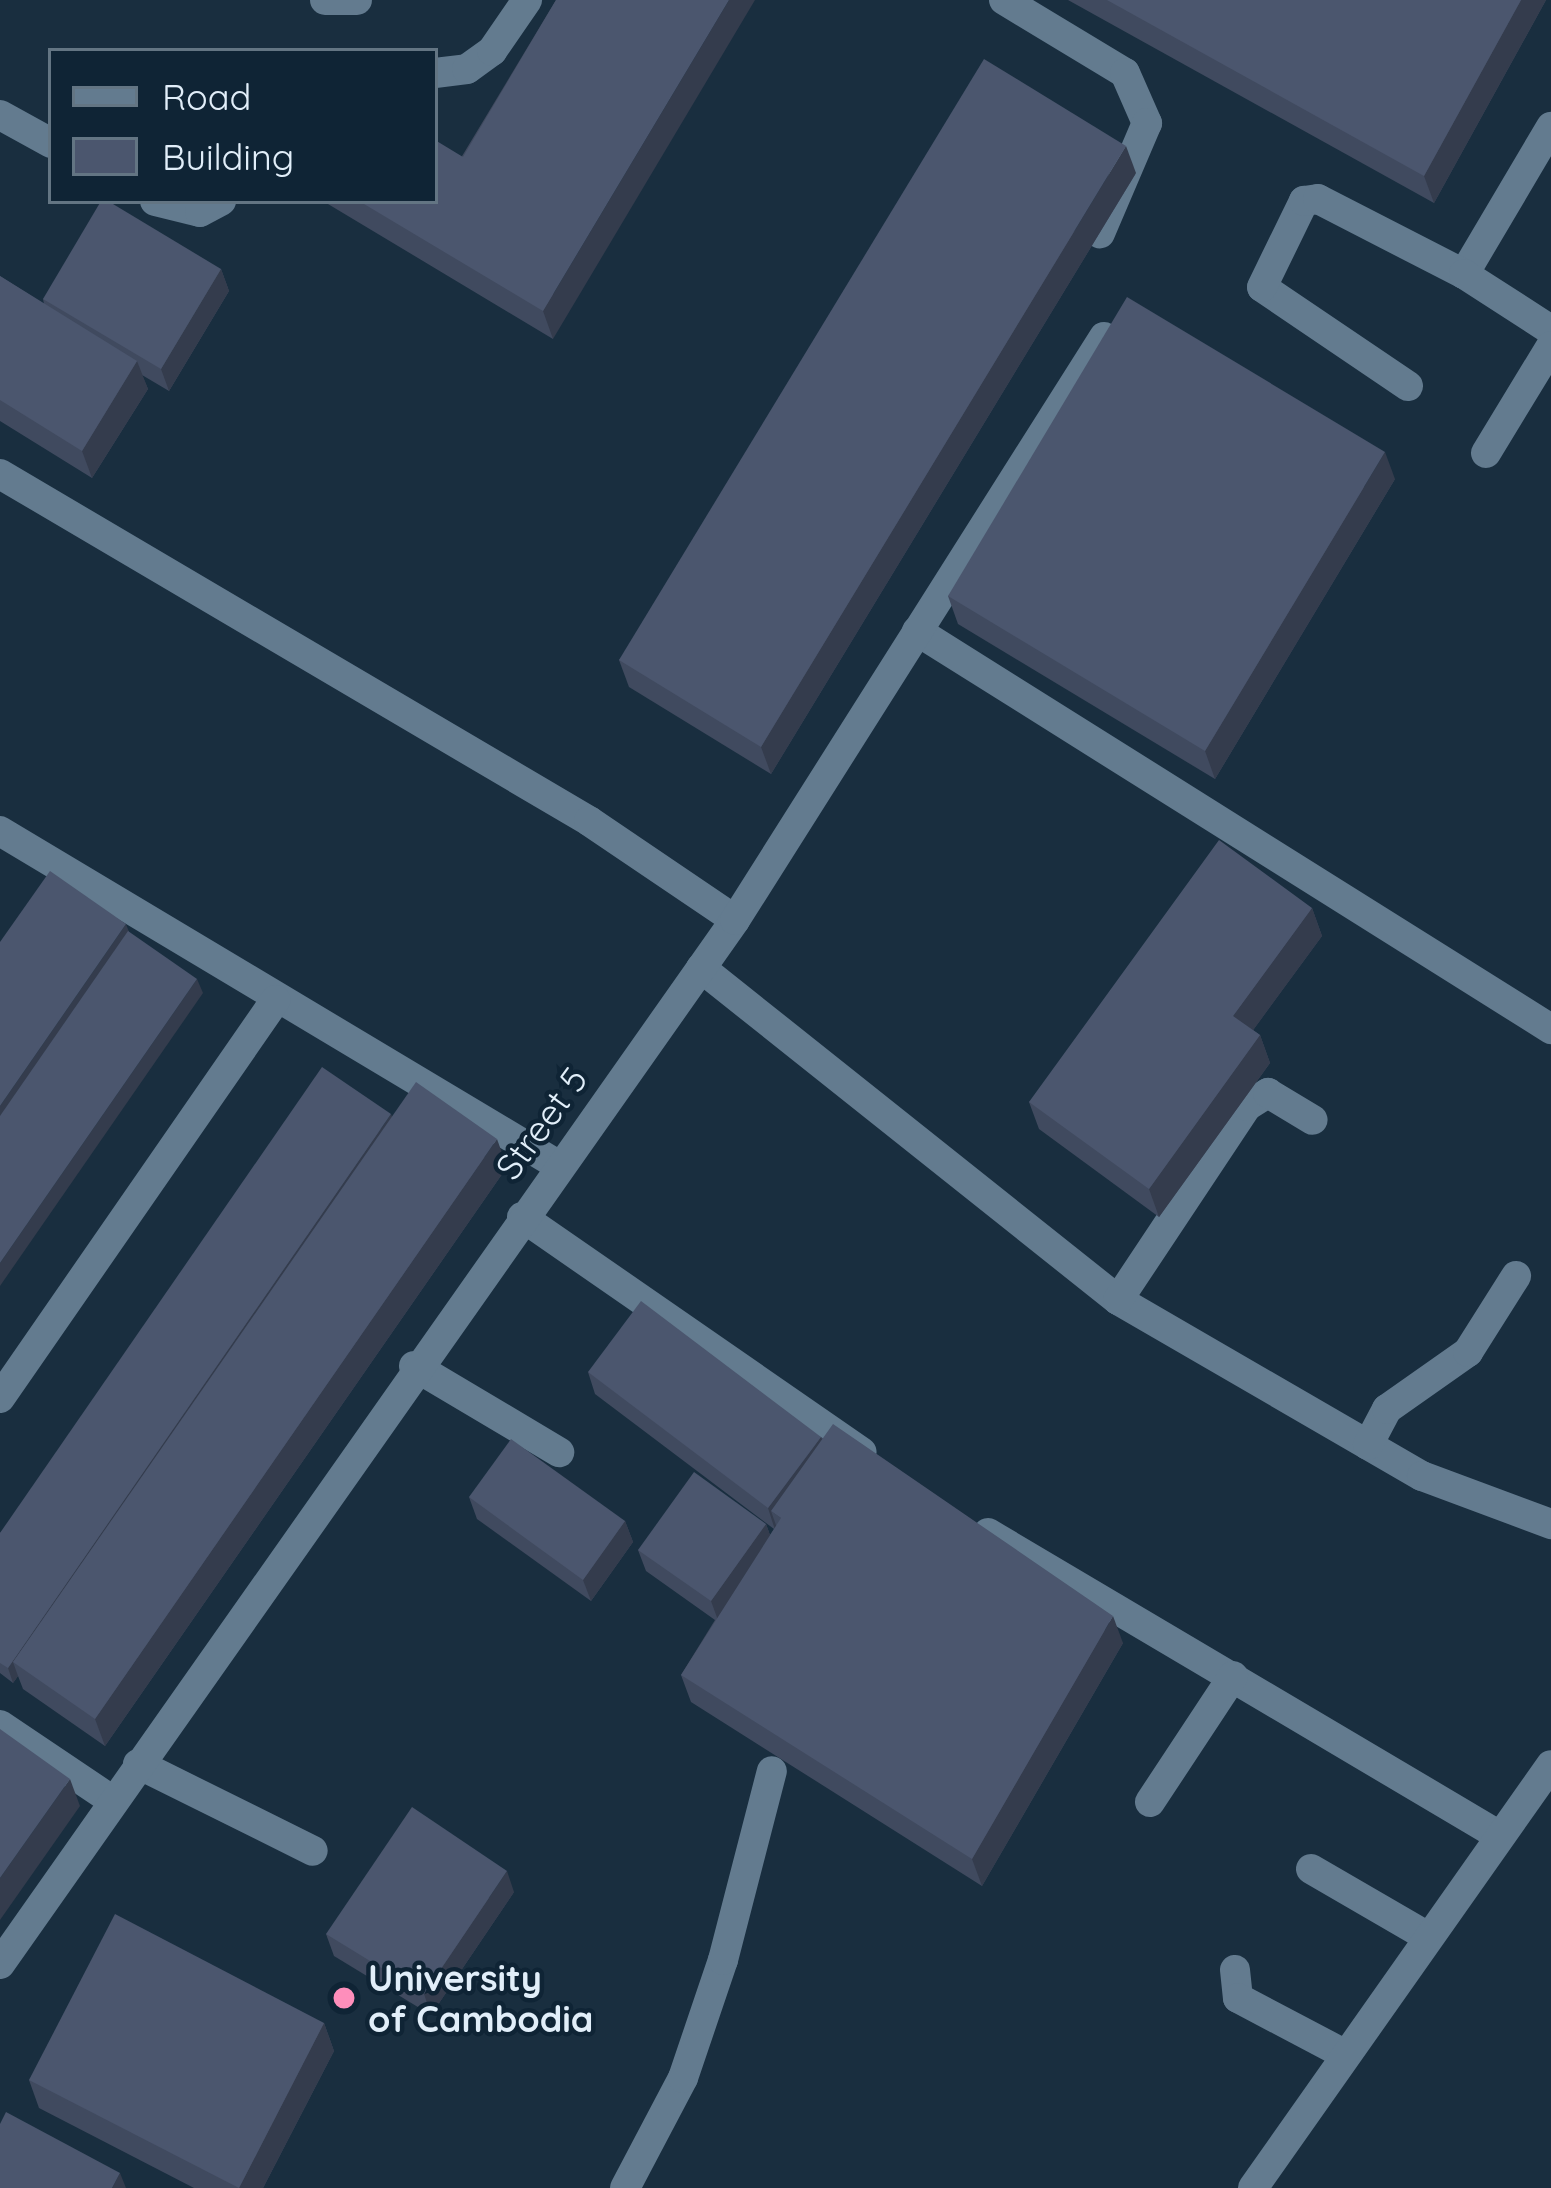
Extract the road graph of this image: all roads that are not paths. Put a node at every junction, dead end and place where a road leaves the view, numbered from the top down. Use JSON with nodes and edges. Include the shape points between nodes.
{"nodes":[{"id":1,"x":325,"y":0,"type":"edge"},
{"id":2,"x":357,"y":0,"type":"edge"},
{"id":3,"x":527,"y":0,"type":"edge"},
{"id":4,"x":1004,"y":0,"type":"edge"},
{"id":5,"x":438,"y":74,"type":"edge"},
{"id":6,"x":0,"y":115,"type":"edge"},
{"id":7,"x":1551,"y":127,"type":"edge"},
{"id":8,"x":48,"y":141,"type":"edge"},
{"id":9,"x":167,"y":204,"type":"edge"},
{"id":10,"x":215,"y":204,"type":"edge"},
{"id":11,"x":1100,"y":233,"type":"edge"},
{"id":12,"x":1464,"y":274,"type":"junction"},
{"id":13,"x":1120,"y":312,"type":"edge"},
{"id":14,"x":1551,"y":329,"type":"edge"},
{"id":15,"x":1551,"y":346,"type":"edge"},
{"id":16,"x":1408,"y":386,"type":"dead end"},
{"id":17,"x":1486,"y":453,"type":"dead end"},
{"id":18,"x":0,"y":474,"type":"edge"},
{"id":19,"x":917,"y":632,"type":"junction"},
{"id":20,"x":0,"y":831,"type":"edge"},
{"id":21,"x":734,"y":920,"type":"junction"},
{"id":22,"x":701,"y":968,"type":"junction"},
{"id":23,"x":276,"y":1000,"type":"junction"},
{"id":24,"x":1551,"y":1029,"type":"edge"},
{"id":25,"x":1313,"y":1120,"type":"dead end"},
{"id":26,"x":558,"y":1165,"type":"junction"},
{"id":27,"x":522,"y":1217,"type":"junction"},
{"id":28,"x":1516,"y":1276,"type":"dead end"},
{"id":29,"x":1118,"y":1300,"type":"junction"},
{"id":30,"x":414,"y":1366,"type":"junction"},
{"id":31,"x":0,"y":1398,"type":"edge"},
{"id":32,"x":1368,"y":1445,"type":"junction"},
{"id":33,"x":559,"y":1452,"type":"dead end"},
{"id":34,"x":889,"y":1470,"type":"edge"},
{"id":35,"x":960,"y":1517,"type":"edge"},
{"id":36,"x":1551,"y":1524,"type":"edge"},
{"id":37,"x":1233,"y":1676,"type":"junction"},
{"id":38,"x":0,"y":1725,"type":"edge"},
{"id":39,"x":138,"y":1764,"type":"junction"},
{"id":40,"x":1551,"y":1765,"type":"edge"},
{"id":41,"x":772,"y":1771,"type":"edge"},
{"id":42,"x":112,"y":1801,"type":"junction"},
{"id":43,"x":1539,"y":1801,"type":"edge"},
{"id":44,"x":1150,"y":1802,"type":"dead end"},
{"id":45,"x":1500,"y":1836,"type":"junction"},
{"id":46,"x":314,"y":1851,"type":"dead end"},
{"id":47,"x":1311,"y":1869,"type":"dead end"},
{"id":48,"x":1425,"y":1935,"type":"junction"},
{"id":49,"x":0,"y":1964,"type":"edge"},
{"id":50,"x":1235,"y":1970,"type":"dead end"},
{"id":51,"x":1346,"y":2055,"type":"junction"},
{"id":52,"x":625,"y":2188,"type":"edge"},
{"id":53,"x":1253,"y":2188,"type":"edge"}],
"edges":[{"from":1,"to":2,"type":"street"},
{"from":3,"to":5,"type":"street","via":[[492,52],[466,69]]},
{"from":4,"to":11,"type":"street","via":[[1125,73],[1147,123]]},
{"from":6,"to":8,"type":"street"},
{"from":7,"to":12,"type":"street"},
{"from":9,"to":10,"type":"street","via":[[200,212]]},
{"from":12,"to":14,"type":"street"},
{"from":12,"to":16,"type":"street","via":[[1310,199],[1260,280]]},
{"from":13,"to":19,"type":"street","name":"Street 5"},
{"from":15,"to":17,"type":"street"},
{"from":18,"to":21,"type":"street","via":[[589,821]]},
{"from":19,"to":21,"type":"street","name":"Street 5"},
{"from":19,"to":24,"type":"street"},
{"from":20,"to":23,"type":"street"},
{"from":21,"to":22,"type":"street","name":"Street 5"},
{"from":22,"to":26,"type":"street","name":"Street 5"},
{"from":22,"to":29,"type":"street"},
{"from":23,"to":26,"type":"street"},
{"from":23,"to":31,"type":"street"},
{"from":25,"to":29,"type":"street","via":[[1268,1093],[1247,1106]]},
{"from":26,"to":27,"type":"street","name":"Street 5"},
{"from":27,"to":30,"type":"street","name":"Street 5"},
{"from":27,"to":34,"type":"street"},
{"from":28,"to":32,"type":"street","via":[[1468,1352],[1387,1409]]},
{"from":29,"to":32,"type":"street"},
{"from":30,"to":33,"type":"street"},
{"from":30,"to":39,"type":"street","name":"Street 5"},
{"from":32,"to":36,"type":"street","via":[[1422,1476]]},
{"from":35,"to":37,"type":"street"},
{"from":37,"to":44,"type":"street"},
{"from":37,"to":45,"type":"street"},
{"from":38,"to":42,"type":"street"},
{"from":39,"to":42,"type":"street","name":"Street 5"},
{"from":39,"to":46,"type":"street"},
{"from":40,"to":43,"type":"street"},
{"from":41,"to":52,"type":"street","via":[[683,2078]]},
{"from":42,"to":49,"type":"street","name":"Street 5"},
{"from":43,"to":45,"type":"street"},
{"from":45,"to":48,"type":"street"},
{"from":47,"to":48,"type":"street"},
{"from":48,"to":51,"type":"street"},
{"from":50,"to":51,"type":"street","via":[[1238,1998]]},
{"from":51,"to":53,"type":"street"}]}
